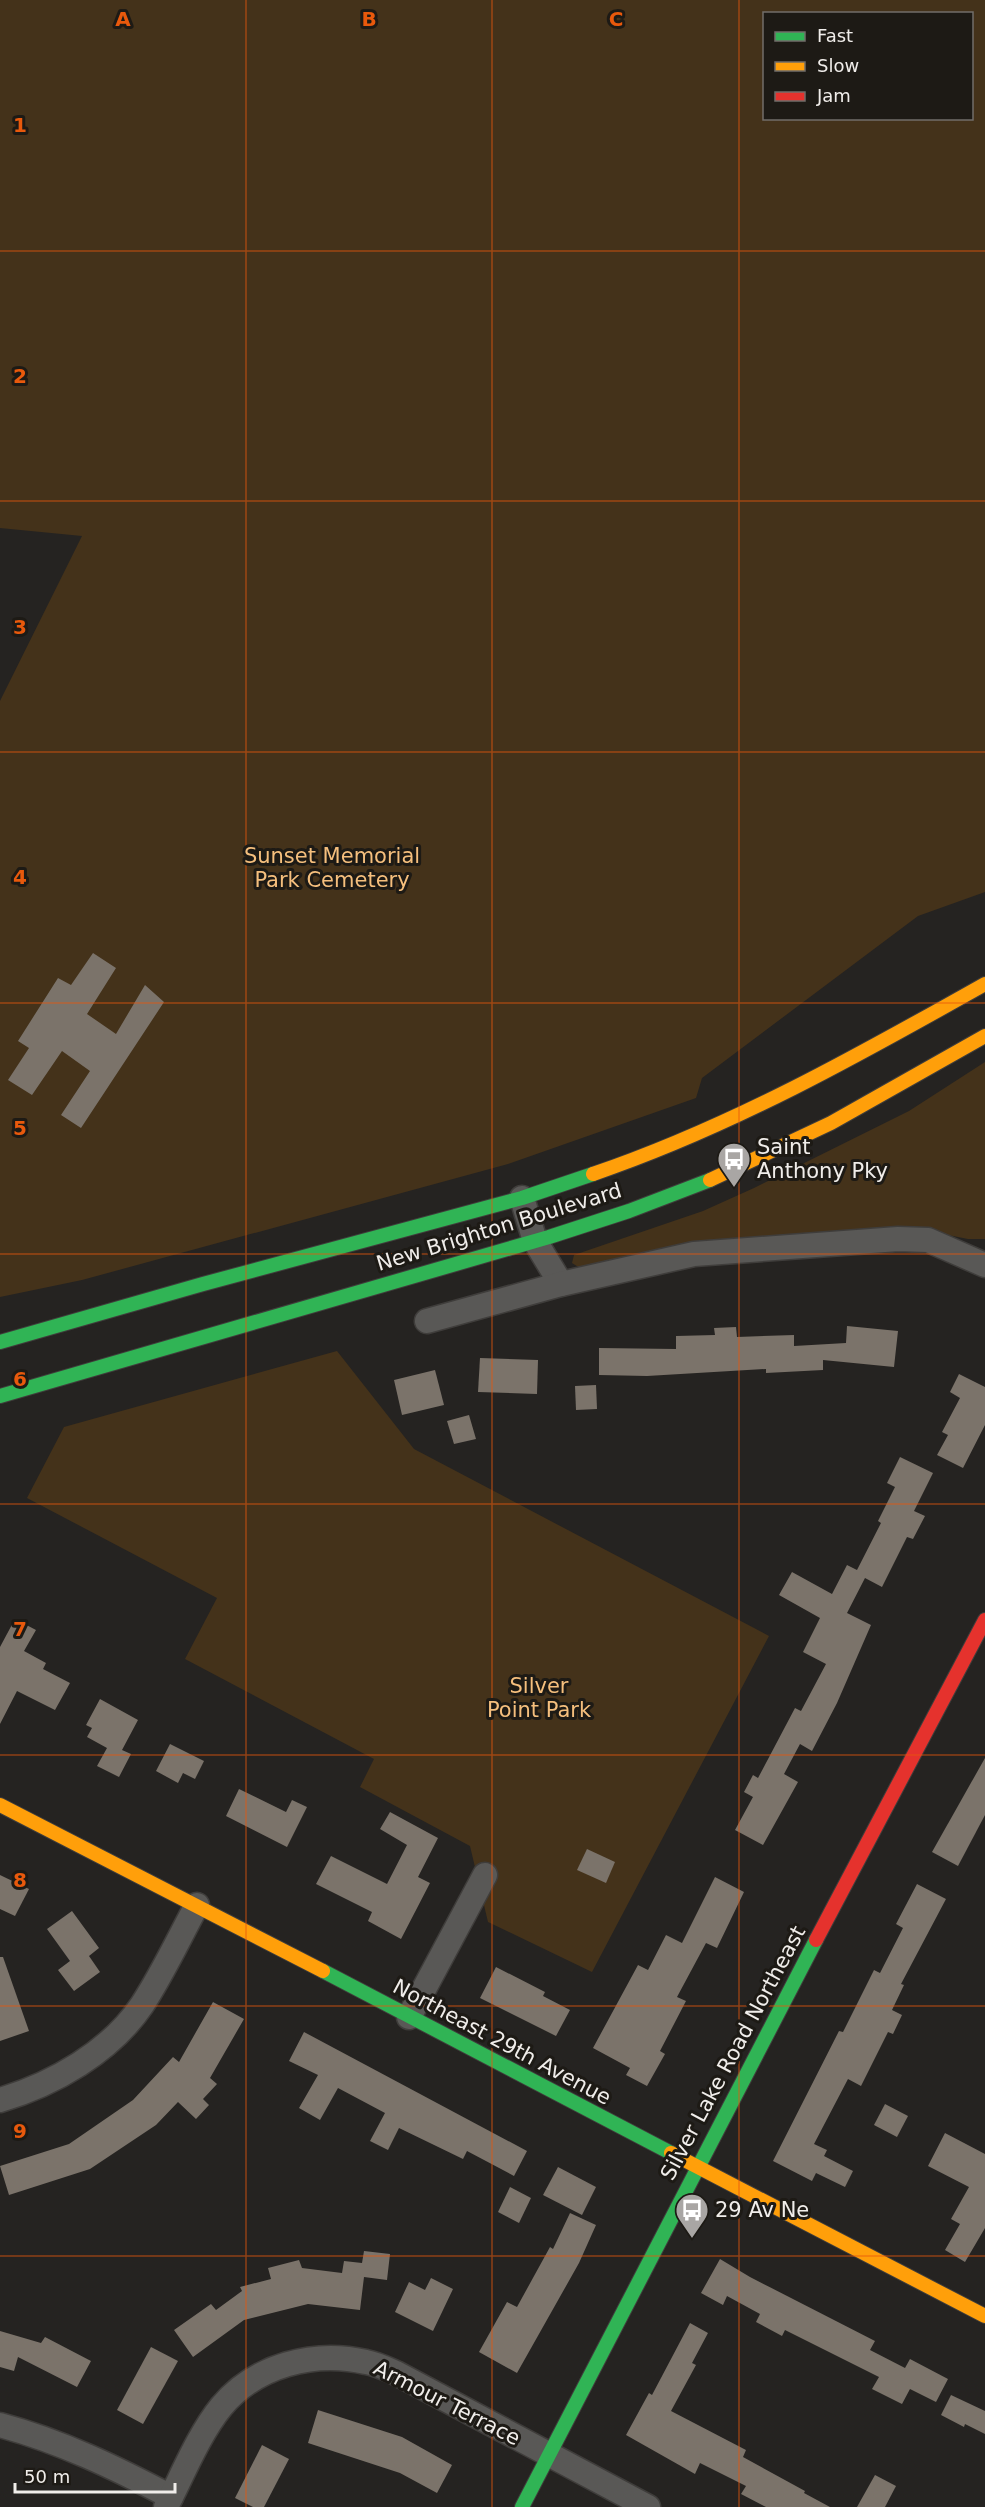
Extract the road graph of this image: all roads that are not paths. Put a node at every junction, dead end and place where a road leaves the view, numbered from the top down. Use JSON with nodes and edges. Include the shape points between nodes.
{"nodes":[{"id":1,"x":985,"y":984,"type":"edge"},
{"id":2,"x":985,"y":1036,"type":"edge"},
{"id":3,"x":522,"y":1198,"type":"junction"},
{"id":4,"x":535,"y":1241,"type":"junction"},
{"id":5,"x":985,"y":1265,"type":"edge"},
{"id":6,"x":561,"y":1284,"type":"junction"},
{"id":7,"x":427,"y":1321,"type":"dead end"},
{"id":8,"x":37,"y":1332,"type":"junction"},
{"id":9,"x":0,"y":1337,"type":"edge"},
{"id":10,"x":0,"y":1342,"type":"edge"},
{"id":11,"x":0,"y":1396,"type":"edge"},
{"id":12,"x":985,"y":1620,"type":"edge"},
{"id":13,"x":0,"y":1805,"type":"edge"},
{"id":14,"x":485,"y":1875,"type":"dead end"},
{"id":15,"x":197,"y":1905,"type":"junction"},
{"id":16,"x":409,"y":2017,"type":"junction"},
{"id":17,"x":0,"y":2100,"type":"edge"},
{"id":18,"x":696,"y":2168,"type":"junction"},
{"id":19,"x":985,"y":2316,"type":"edge"},
{"id":20,"x":0,"y":2425,"type":"edge"},
{"id":21,"x":548,"y":2456,"type":"junction"},
{"id":22,"x":168,"y":2502,"type":"edge"},
{"id":23,"x":522,"y":2507,"type":"edge"},
{"id":24,"x":648,"y":2507,"type":"edge"}],
"edges":[{"from":1,"to":3,"type":"main road","name":"New Brighton Boulevard","via":[[851,1059],[730,1118],[643,1157]]},
{"from":2,"to":4,"type":"main road","name":"New Brighton Boulevard","via":[[878,1098],[761,1157],[669,1196]]},
{"from":3,"to":4,"type":"street"},
{"from":3,"to":8,"type":"main road","name":"New Brighton Boulevard"},
{"from":4,"to":6,"type":"street"},
{"from":4,"to":11,"type":"main road","name":"New Brighton Boulevard"},
{"from":5,"to":6,"type":"street","via":[[928,1240],[898,1239],[694,1254]]},
{"from":6,"to":7,"type":"street"},
{"from":8,"to":9,"type":"main road"},
{"from":8,"to":10,"type":"main road","name":"New Brighton Boulevard"},
{"from":12,"to":18,"type":"main road","name":"Silver Lake Road Northeast"},
{"from":13,"to":15,"type":"main road","name":"Northeast 29th Avenue"},
{"from":14,"to":16,"type":"street"},
{"from":15,"to":16,"type":"main road","name":"Northeast 29th Avenue"},
{"from":15,"to":17,"type":"street","via":[[141,2006],[109,2041],[31,2091]]},
{"from":16,"to":18,"type":"main road","name":"Northeast 29th Avenue"},
{"from":18,"to":19,"type":"main road","name":"Northeast 29th Avenue"},
{"from":18,"to":21,"type":"main road","name":"Silver Lake Road Northeast"},
{"from":20,"to":22,"type":"street","via":[[109,2464]]},
{"from":21,"to":22,"type":"street","name":"Armour Terrace","via":[[396,2373],[367,2362],[335,2357],[303,2359],[272,2368],[243,2386],[221,2408]]},
{"from":21,"to":23,"type":"main road","name":"Silver Lake Road Northeast"},
{"from":21,"to":24,"type":"street","name":"Armour Terrace"}]}
